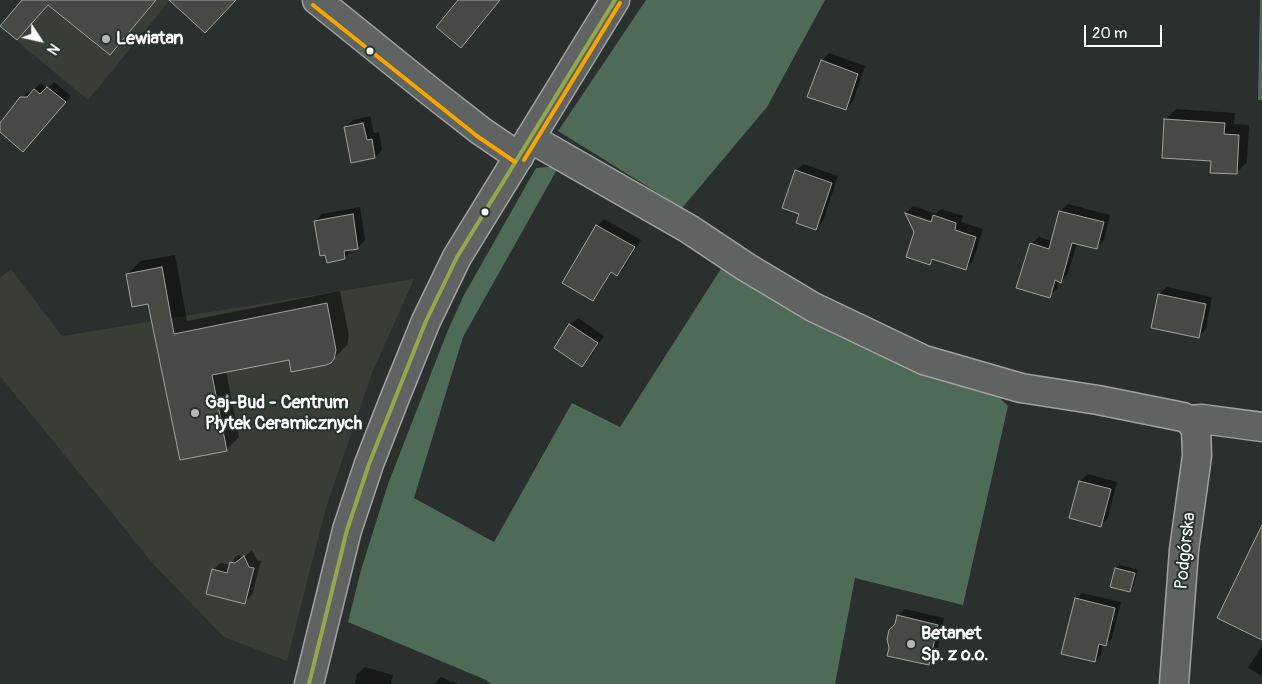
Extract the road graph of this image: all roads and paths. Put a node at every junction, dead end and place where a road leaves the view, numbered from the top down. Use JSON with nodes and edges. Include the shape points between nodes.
{"nodes":[{"id":1,"x":317,"y":0,"type":"edge"},
{"id":2,"x":615,"y":0,"type":"edge"},
{"id":3,"x":524,"y":147,"type":"junction"},
{"id":4,"x":1189,"y":420,"type":"junction"},
{"id":5,"x":1262,"y":427,"type":"edge"},
{"id":6,"x":309,"y":684,"type":"edge"},
{"id":7,"x":1174,"y":684,"type":"edge"}],
"edges":[{"from":1,"to":3,"type":"street","via":[[481,131]]},
{"from":2,"to":3,"type":"street"},
{"from":3,"to":4,"type":"street","via":[[689,229],[813,307],[924,360],[1021,388],[1098,400]]},
{"from":3,"to":6,"type":"street","via":[[458,257],[426,321],[394,400],[347,530]]},
{"from":4,"to":5,"type":"street"},
{"from":4,"to":7,"type":"street","name":"Podgórska","via":[[1196,428],[1197,456],[1184,550]]}]}
